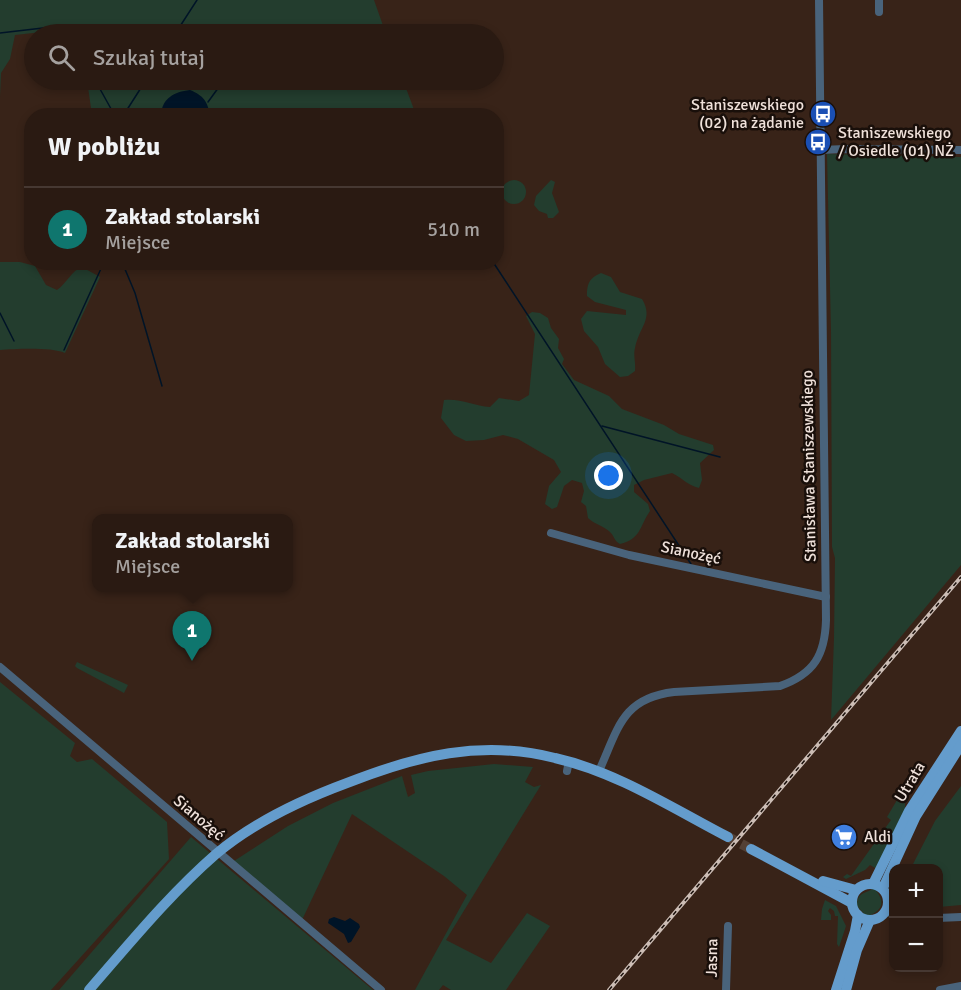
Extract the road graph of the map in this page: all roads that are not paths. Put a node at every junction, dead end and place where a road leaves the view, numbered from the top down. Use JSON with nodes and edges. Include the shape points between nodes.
{"nodes":[{"id":1,"x":819,"y":0,"type":"edge"},
{"id":2,"x":879,"y":0,"type":"edge"},
{"id":3,"x":879,"y":12,"type":"dead end"},
{"id":4,"x":821,"y":150,"type":"junction"},
{"id":5,"x":961,"y":150,"type":"edge"},
{"id":6,"x":551,"y":533,"type":"dead end"},
{"id":7,"x":826,"y":597,"type":"junction"},
{"id":8,"x":0,"y":667,"type":"edge"},
{"id":9,"x":961,"y":731,"type":"edge"},
{"id":10,"x":961,"y":745,"type":"edge"},
{"id":11,"x":599,"y":771,"type":"junction"},
{"id":12,"x":728,"y":837,"type":"tunnel mouth"},
{"id":13,"x":751,"y":849,"type":"tunnel mouth"},
{"id":14,"x":218,"y":853,"type":"junction"},
{"id":15,"x":787,"y":867,"type":"junction"},
{"id":16,"x":878,"y":886,"type":"junction"},
{"id":17,"x":856,"y":890,"type":"junction"},
{"id":18,"x":852,"y":903,"type":"junction"},
{"id":19,"x":889,"y":906,"type":"edge"},
{"id":20,"x":889,"y":909,"type":"edge"},
{"id":21,"x":858,"y":915,"type":"junction"},
{"id":22,"x":961,"y":916,"type":"edge"},
{"id":23,"x":943,"y":918,"type":"edge"},
{"id":24,"x":870,"y":920,"type":"junction"},
{"id":25,"x":728,"y":926,"type":"dead end"},
{"id":26,"x":961,"y":986,"type":"edge"},
{"id":27,"x":89,"y":990,"type":"edge"},
{"id":28,"x":381,"y":990,"type":"edge"},
{"id":29,"x":726,"y":990,"type":"edge"},
{"id":30,"x":836,"y":990,"type":"edge"},
{"id":31,"x":846,"y":990,"type":"edge"},
{"id":32,"x":940,"y":990,"type":"edge"}],
"edges":[{"from":1,"to":4,"type":"street","name":"Stanisława Staniszewskiego"},
{"from":2,"to":3,"type":"street"},
{"from":4,"to":5,"type":"street"},
{"from":4,"to":7,"type":"street","name":"Stanisława Staniszewskiego"},
{"from":6,"to":7,"type":"street","name":"Sianożęć","via":[[629,555]]},
{"from":7,"to":11,"type":"street","name":"Stanisława Staniszewskiego","via":[[824,645],[806,673],[780,686],[674,692],[644,699],[618,727]]},
{"from":8,"to":14,"type":"street","name":"Sianożęć"},
{"from":9,"to":16,"type":"main road","name":"Utrata","via":[[909,811]]},
{"from":10,"to":16,"type":"main road","name":"Utrata"},
{"from":11,"to":12,"type":"main road"},
{"from":11,"to":14,"type":"main road","via":[[568,766],[538,754],[498,749],[403,762],[301,801]]},
{"from":13,"to":15,"type":"main road"},
{"from":14,"to":27,"type":"main road","via":[[160,909]]},
{"from":14,"to":28,"type":"street","name":"Sianożęć"},
{"from":15,"to":17,"type":"main road"},
{"from":15,"to":18,"type":"main road"},
{"from":16,"to":17,"type":"main road","via":[[863,885]]},
{"from":16,"to":19,"type":"main road"},
{"from":17,"to":18,"type":"main road"},
{"from":18,"to":21,"type":"main road"},
{"from":20,"to":24,"type":"main road"},
{"from":21,"to":24,"type":"main road"},
{"from":21,"to":30,"type":"main road"},
{"from":22,"to":23,"type":"street"},
{"from":24,"to":31,"type":"main road","via":[[856,950]]},
{"from":25,"to":29,"type":"street","name":"Jasna"},
{"from":26,"to":32,"type":"street"}]}
